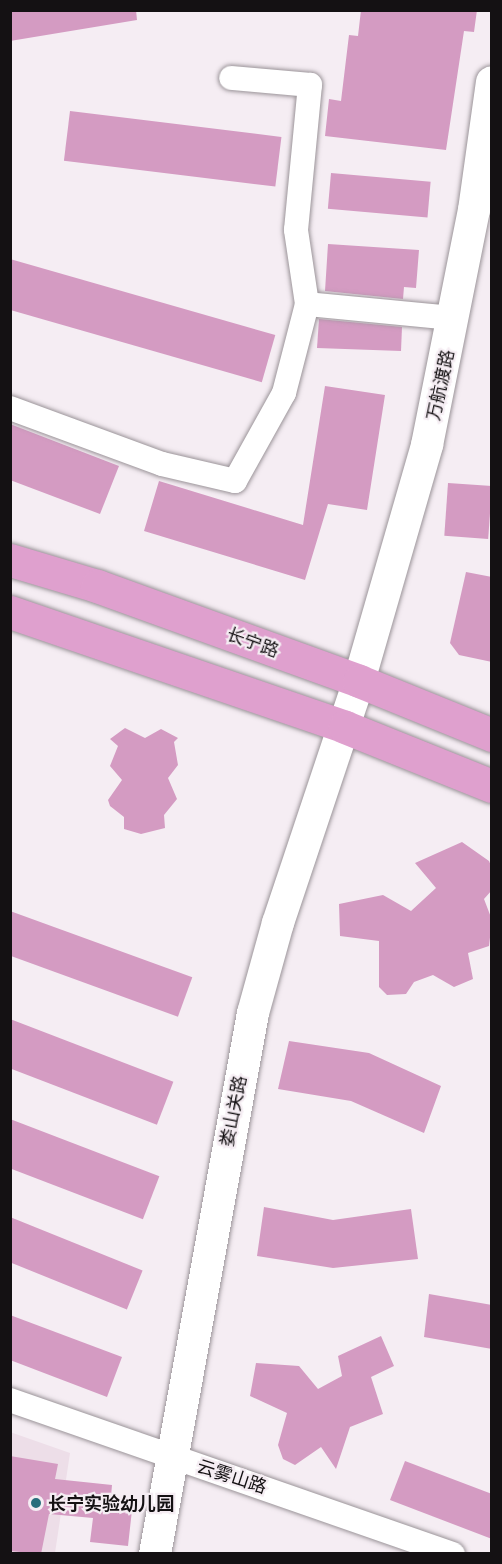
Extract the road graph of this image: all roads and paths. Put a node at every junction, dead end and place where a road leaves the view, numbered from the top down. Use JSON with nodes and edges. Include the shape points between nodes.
{"nodes":[{"id":1,"x":231,"y":78,"type":"dead end"},
{"id":2,"x":492,"y":82,"type":"edge"},
{"id":3,"x":307,"y":304,"type":"junction"},
{"id":4,"x":453,"y":318,"type":"junction"},
{"id":5,"x":10,"y":408,"type":"edge"},
{"id":6,"x":10,"y":560,"type":"edge"},
{"id":7,"x":10,"y":612,"type":"edge"},
{"id":8,"x":359,"y":681,"type":"junction"},
{"id":9,"x":345,"y":727,"type":"junction"},
{"id":10,"x":492,"y":735,"type":"edge"},
{"id":11,"x":492,"y":786,"type":"edge"},
{"id":12,"x":10,"y":1400,"type":"edge"},
{"id":13,"x":172,"y":1456,"type":"junction"},
{"id":14,"x":155,"y":1554,"type":"edge"},
{"id":15,"x":453,"y":1554,"type":"edge"}],
"edges":[{"from":1,"to":3,"type":"street","via":[[310,86],[296,230]]},
{"from":2,"to":4,"type":"street","name":"万航渡路"},
{"from":3,"to":4,"type":"street"},
{"from":3,"to":5,"type":"street","via":[[284,393],[235,482],[162,464]]},
{"from":4,"to":8,"type":"street","name":"万航渡路","via":[[427,445]]},
{"from":6,"to":8,"type":"main road","name":"长宁路","via":[[97,585]]},
{"from":7,"to":9,"type":"main road"},
{"from":8,"to":9,"type":"street","name":"娄山关路"},
{"from":8,"to":10,"type":"main road","name":"长宁路"},
{"from":9,"to":11,"type":"main road"},
{"from":9,"to":13,"type":"street","name":"娄山关路","via":[[278,923],[253,1013]]},
{"from":12,"to":13,"type":"street","name":"云雾山路"},
{"from":13,"to":14,"type":"street","name":"娄山关路"},
{"from":13,"to":15,"type":"street","name":"云雾山路"}]}
